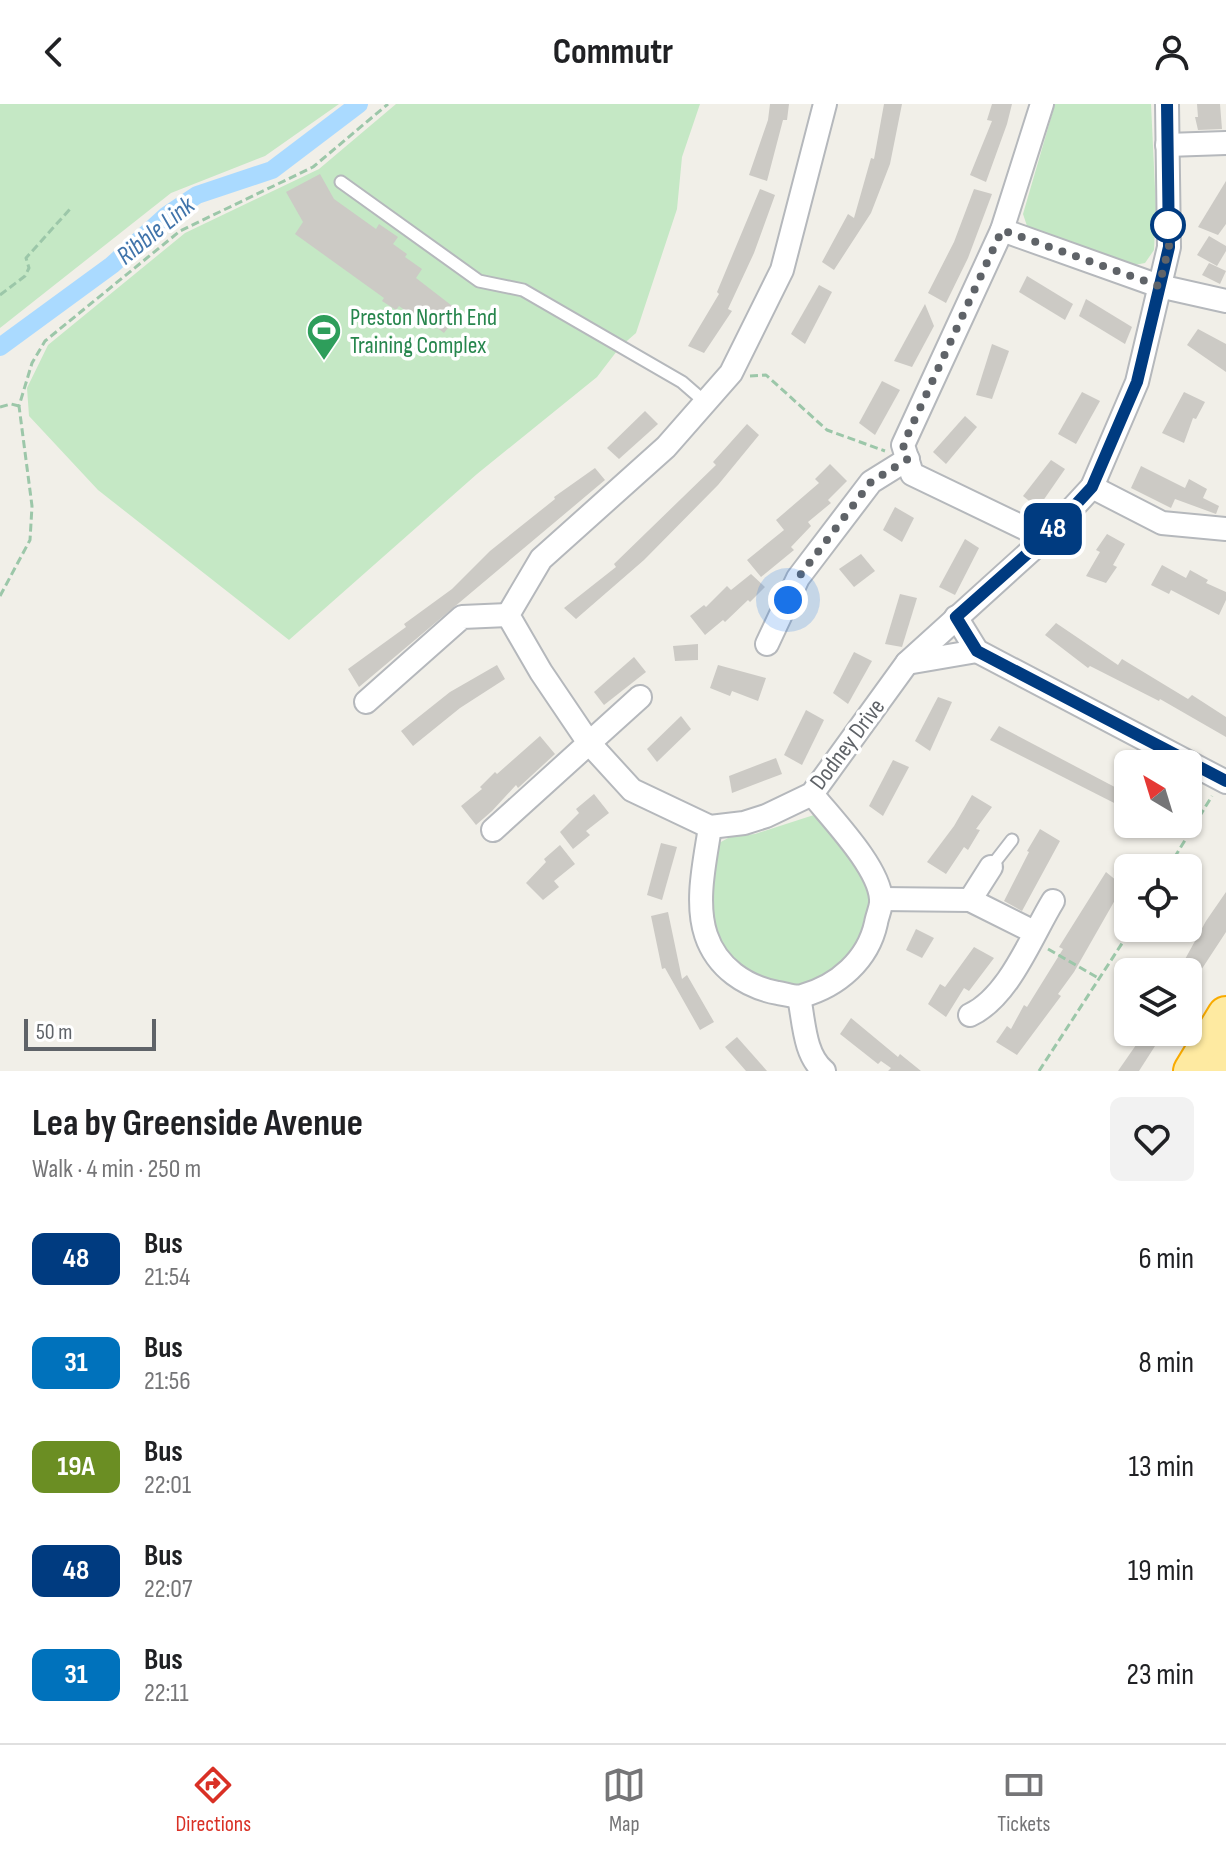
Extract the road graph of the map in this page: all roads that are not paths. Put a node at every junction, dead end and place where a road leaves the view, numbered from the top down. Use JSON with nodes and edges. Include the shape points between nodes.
{"nodes":[{"id":1,"x":825,"y":104,"type":"edge"},
{"id":2,"x":1042,"y":104,"type":"edge"},
{"id":3,"x":1167,"y":104,"type":"edge"},
{"id":4,"x":1226,"y":143,"type":"edge"},
{"id":5,"x":1167,"y":145,"type":"junction"},
{"id":6,"x":341,"y":182,"type":"dead end"},
{"id":7,"x":1002,"y":230,"type":"junction"},
{"id":8,"x":1159,"y":286,"type":"junction"},
{"id":9,"x":1226,"y":301,"type":"edge"},
{"id":10,"x":705,"y":402,"type":"junction"},
{"id":11,"x":908,"y":459,"type":"junction"},
{"id":12,"x":1092,"y":487,"type":"junction"},
{"id":13,"x":1226,"y":529,"type":"edge"},
{"id":14,"x":1045,"y":538,"type":"junction"},
{"id":15,"x":508,"y":615,"type":"junction"},
{"id":16,"x":956,"y":617,"type":"junction"},
{"id":17,"x":767,"y":644,"type":"dead end"},
{"id":18,"x":977,"y":651,"type":"junction"},
{"id":19,"x":907,"y":663,"type":"junction"},
{"id":20,"x":640,"y":697,"type":"dead end"},
{"id":21,"x":366,"y":702,"type":"dead end"},
{"id":22,"x":589,"y":743,"type":"junction"},
{"id":23,"x":1224,"y":780,"type":"edge"},
{"id":24,"x":812,"y":794,"type":"junction"},
{"id":25,"x":710,"y":827,"type":"junction"},
{"id":26,"x":493,"y":830,"type":"dead end"},
{"id":27,"x":1012,"y":840,"type":"dead end"},
{"id":28,"x":991,"y":867,"type":"joint"},
{"id":29,"x":881,"y":899,"type":"junction"},
{"id":30,"x":970,"y":900,"type":"junction"},
{"id":31,"x":1053,"y":901,"type":"dead end"},
{"id":32,"x":1032,"y":935,"type":"junction"},
{"id":33,"x":799,"y":997,"type":"junction"},
{"id":34,"x":970,"y":1015,"type":"dead end"},
{"id":35,"x":1226,"y":1015,"type":"edge"},
{"id":36,"x":824,"y":1071,"type":"edge"},
{"id":37,"x":1192,"y":1071,"type":"edge"}],
"edges":[{"from":1,"to":10,"type":"street","via":[[782,270],[727,378]]},
{"from":2,"to":7,"type":"street"},
{"from":3,"to":5,"type":"street","name":"Dodney Drive"},
{"from":4,"to":5,"type":"street"},
{"from":5,"to":8,"type":"street","name":"Dodney Drive","via":[[1169,247]]},
{"from":6,"to":10,"type":"lane","via":[[479,281],[523,290],[682,382]]},
{"from":7,"to":8,"type":"street"},
{"from":7,"to":11,"type":"street","via":[[903,445]]},
{"from":8,"to":9,"type":"street"},
{"from":8,"to":12,"type":"street","name":"Dodney Drive","via":[[1137,382]]},
{"from":10,"to":15,"type":"street","via":[[666,447],[541,559]]},
{"from":11,"to":14,"type":"street","via":[[912,474]]},
{"from":11,"to":17,"type":"street","via":[[871,482],[798,578]]},
{"from":12,"to":13,"type":"street","via":[[1162,523]]},
{"from":12,"to":14,"type":"street","name":"Dodney Drive"},
{"from":14,"to":16,"type":"street","name":"Dodney Drive"},
{"from":15,"to":21,"type":"street","via":[[462,617]]},
{"from":15,"to":22,"type":"street"},
{"from":16,"to":18,"type":"street"},
{"from":16,"to":19,"type":"street","name":"Dodney Drive"},
{"from":18,"to":19,"type":"street"},
{"from":18,"to":23,"type":"street"},
{"from":19,"to":24,"type":"street","name":"Dodney Drive"},
{"from":20,"to":22,"type":"street"},
{"from":22,"to":25,"type":"street","via":[[632,790]]},
{"from":22,"to":26,"type":"street"},
{"from":24,"to":25,"type":"street","name":"Dodney Drive","via":[[766,816]]},
{"from":24,"to":29,"type":"street","via":[[869,866]]},
{"from":25,"to":33,"type":"street","via":[[701,905],[715,953],[747,984]]},
{"from":27,"to":28,"type":"lane"},
{"from":28,"to":30,"type":"street"},
{"from":29,"to":30,"type":"street"},
{"from":29,"to":33,"type":"street","via":[[873,937],[846,975]]},
{"from":30,"to":32,"type":"street"},
{"from":31,"to":32,"type":"street"},
{"from":32,"to":34,"type":"street","via":[[997,995]]},
{"from":33,"to":36,"type":"street","via":[[809,1049]]},
{"from":35,"to":37,"type":"highway"}]}
